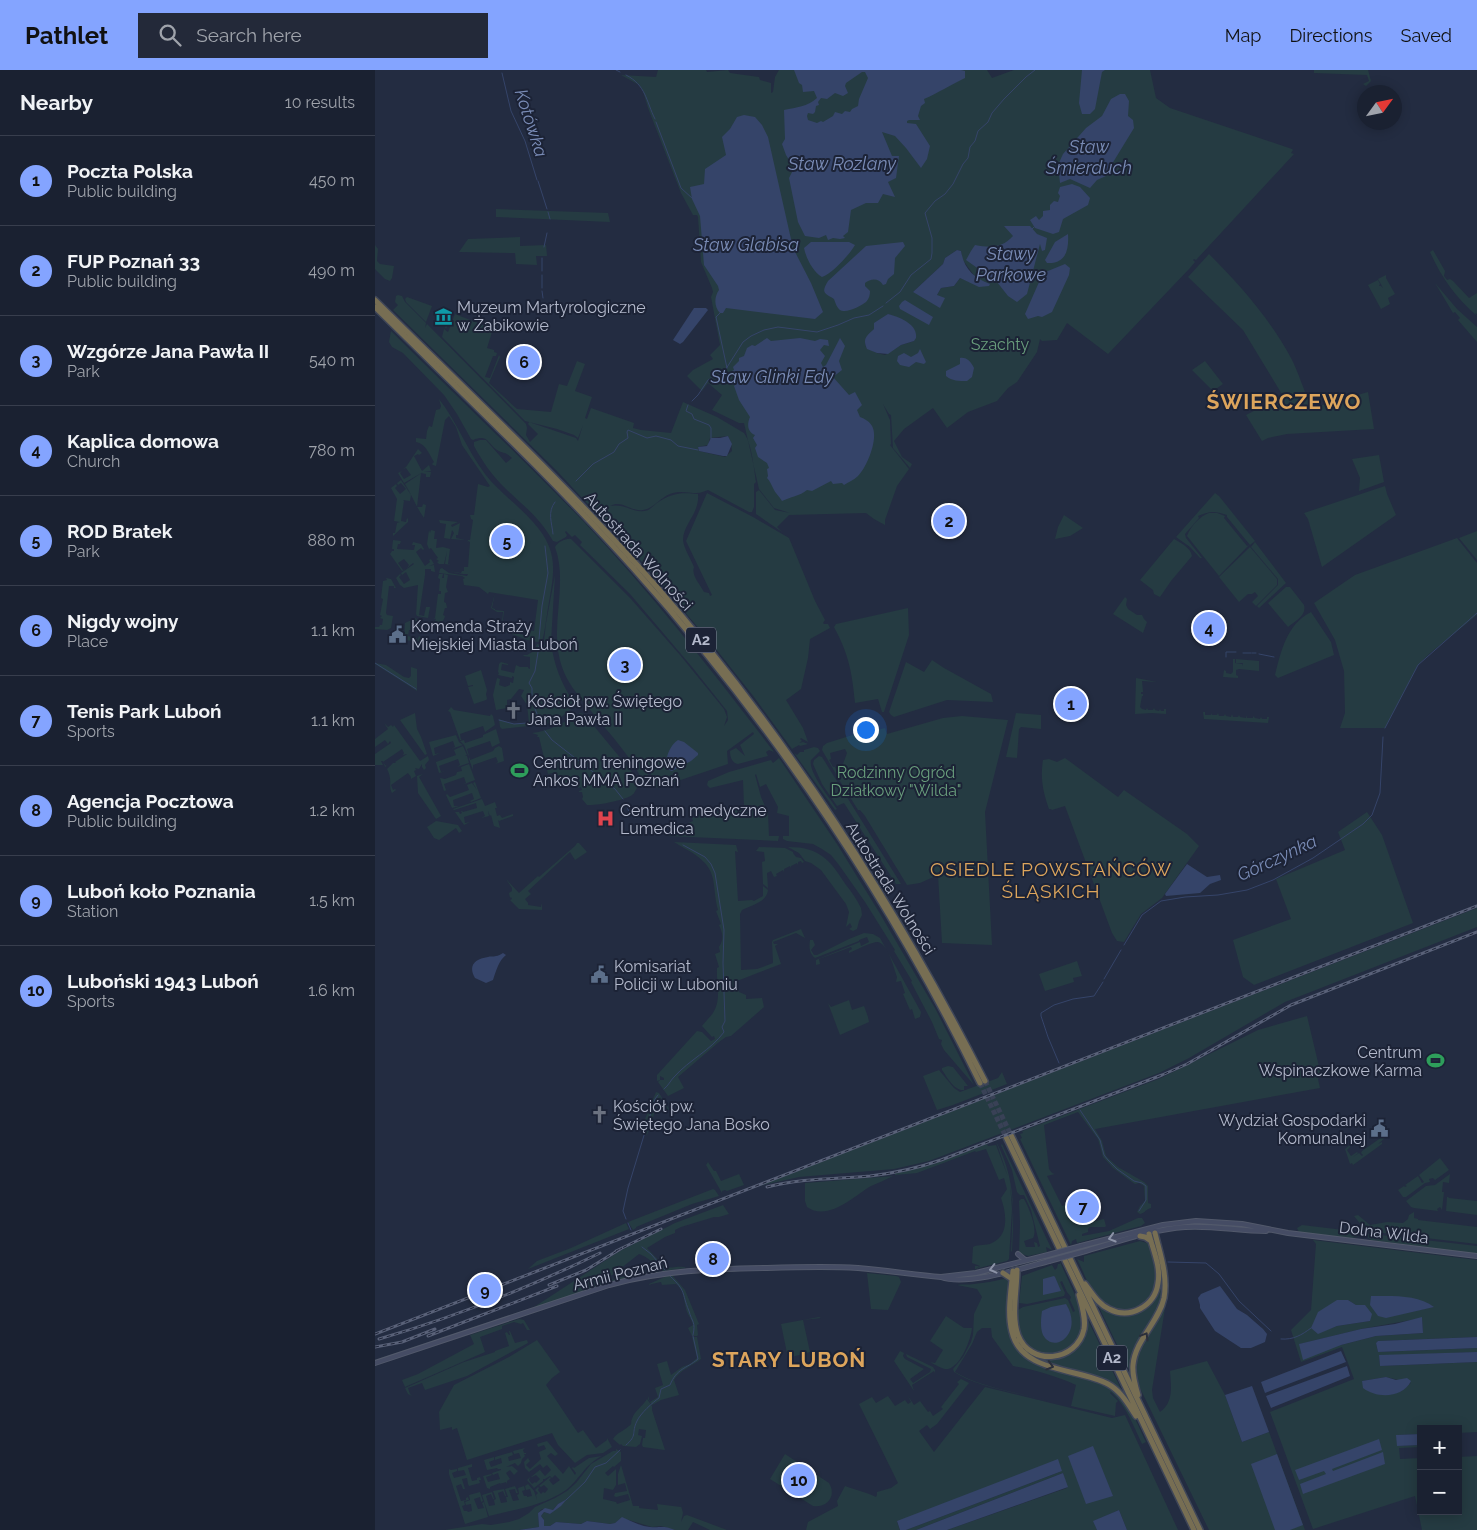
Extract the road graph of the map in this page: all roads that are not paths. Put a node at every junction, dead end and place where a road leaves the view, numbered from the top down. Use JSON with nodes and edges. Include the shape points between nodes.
{"nodes":[{"id":1,"x":375,"y":300,"type":"edge"},
{"id":2,"x":375,"y":307,"type":"edge"},
{"id":3,"x":1148,"y":1232,"type":"junction"},
{"id":4,"x":1151,"y":1242,"type":"junction"},
{"id":5,"x":1017,"y":1254,"type":"dead end"},
{"id":6,"x":1477,"y":1256,"type":"edge"},
{"id":7,"x":1025,"y":1260,"type":"junction"},
{"id":8,"x":1015,"y":1263,"type":"junction"},
{"id":9,"x":1015,"y":1270,"type":"junction"},
{"id":10,"x":1003,"y":1273,"type":"junction"},
{"id":11,"x":1079,"y":1276,"type":"junction"},
{"id":12,"x":941,"y":1277,"type":"junction"},
{"id":13,"x":1012,"y":1279,"type":"junction"},
{"id":14,"x":1077,"y":1285,"type":"junction"},
{"id":15,"x":375,"y":1363,"type":"edge"},
{"id":16,"x":1139,"y":1403,"type":"junction"},
{"id":17,"x":1146,"y":1430,"type":"junction"},
{"id":18,"x":1194,"y":1530,"type":"edge"},
{"id":19,"x":1200,"y":1530,"type":"edge"}],
"edges":[{"from":1,"to":2,"type":"highway","name":"Autostrada Wolności","number":"A2","via":[[593,516],[737,685],[857,853],[919,957],[983,1082],[872,888],[809,792],[737,694],[605,537]]},
{"from":3,"to":4,"type":"highway"},
{"from":3,"to":4,"type":"highway"},
{"from":3,"to":6,"type":"main road","name":"Dolna Wilda","via":[[1187,1227],[1273,1231]]},
{"from":3,"to":7,"type":"main road","name":"Armii Poznań","one_way":true,"bridge":true},
{"from":3,"to":9,"type":"main road","name":"Armii Poznań","bridge":true},
{"from":16,"to":3,"type":"highway","one_way":true,"via":[[1134,1359],[1159,1312],[1164,1295],[1165,1274]]},
{"from":4,"to":11,"type":"highway","via":[[1158,1268],[1158,1285],[1152,1299],[1138,1310],[1125,1313],[1108,1309]]},
{"from":5,"to":7,"type":"main road"},
{"from":7,"to":8,"type":"main road","name":"Armii Poznań"},
{"from":8,"to":9,"type":"main road"},
{"from":8,"to":12,"type":"main road","name":"Armii Poznań","one_way":true,"via":[[971,1274]]},
{"from":9,"to":10,"type":"main road","name":"Armii Poznań"},
{"from":9,"to":13,"type":"highway"},
{"from":9,"to":14,"type":"highway","via":[[1017,1331],[1026,1347],[1043,1356],[1056,1357],[1068,1352],[1082,1336],[1084,1319]]},
{"from":10,"to":12,"type":"main road","name":"Armii Poznań","via":[[975,1278]]},
{"from":10,"to":13,"type":"highway"},
{"from":11,"to":14,"type":"highway","number":"A2","via":[[1009,1136]]},
{"from":11,"to":16,"type":"highway","number":"A2"},
{"from":12,"to":15,"type":"main road","name":"Armii Poznań","via":[[837,1267],[703,1269],[665,1273],[609,1286]]},
{"from":13,"to":17,"type":"highway","one_way":true,"via":[[1011,1327],[1020,1350],[1040,1363],[1112,1386]]},
{"from":14,"to":17,"type":"highway","number":"A2"},
{"from":16,"to":19,"type":"highway","number":"A2"},
{"from":17,"to":18,"type":"highway","number":"A2"}]}
